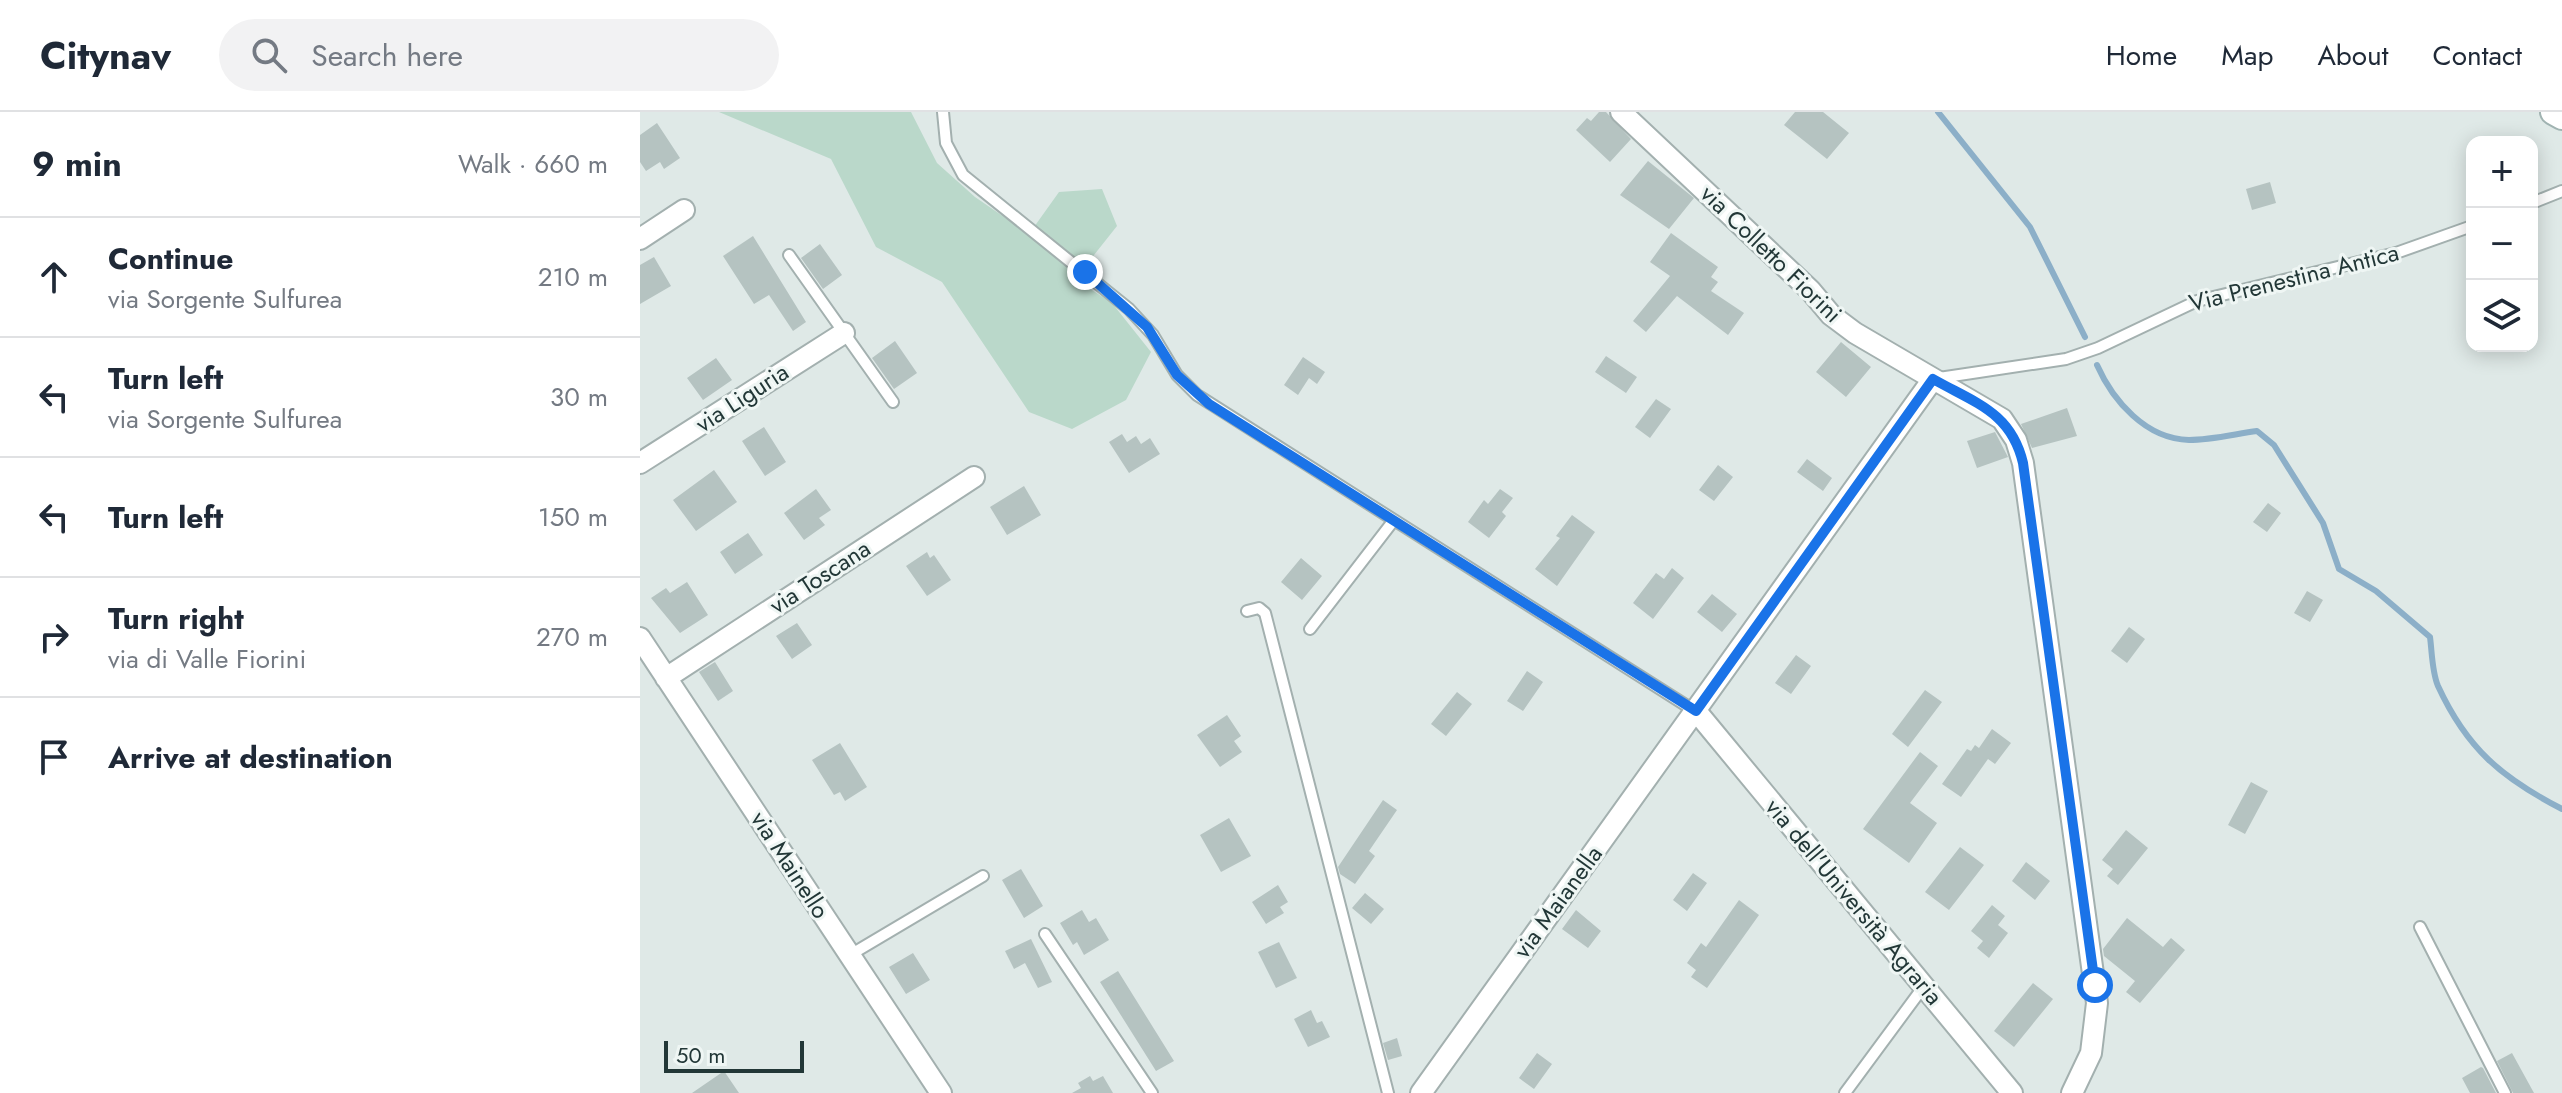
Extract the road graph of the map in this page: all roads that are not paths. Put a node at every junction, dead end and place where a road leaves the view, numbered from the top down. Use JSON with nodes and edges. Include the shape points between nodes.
{"nodes":[{"id":1,"x":943,"y":112,"type":"edge"},
{"id":2,"x":1621,"y":112,"type":"edge"},
{"id":3,"x":2553,"y":112,"type":"edge"},
{"id":4,"x":2562,"y":117,"type":"edge"},
{"id":5,"x":2562,"y":191,"type":"edge"},
{"id":6,"x":2538,"y":201,"type":"edge"},
{"id":7,"x":684,"y":210,"type":"dead end"},
{"id":8,"x":2466,"y":228,"type":"edge"},
{"id":9,"x":640,"y":239,"type":"edge"},
{"id":10,"x":789,"y":255,"type":"dead end"},
{"id":11,"x":844,"y":333,"type":"junction"},
{"id":12,"x":1933,"y":379,"type":"junction"},
{"id":13,"x":893,"y":402,"type":"dead end"},
{"id":14,"x":640,"y":463,"type":"edge"},
{"id":15,"x":974,"y":477,"type":"dead end"},
{"id":16,"x":1394,"y":520,"type":"junction"},
{"id":17,"x":1247,"y":611,"type":"dead end"},
{"id":18,"x":1310,"y":629,"type":"dead end"},
{"id":19,"x":640,"y":638,"type":"edge"},
{"id":20,"x":666,"y":678,"type":"junction"},
{"id":21,"x":1696,"y":711,"type":"junction"},
{"id":22,"x":983,"y":876,"type":"dead end"},
{"id":23,"x":2420,"y":927,"type":"dead end"},
{"id":24,"x":1045,"y":934,"type":"dead end"},
{"id":25,"x":850,"y":955,"type":"junction"},
{"id":26,"x":1924,"y":986,"type":"junction"},
{"id":27,"x":941,"y":1093,"type":"edge"},
{"id":28,"x":1152,"y":1093,"type":"edge"},
{"id":29,"x":1388,"y":1093,"type":"edge"},
{"id":30,"x":1421,"y":1093,"type":"edge"},
{"id":31,"x":1845,"y":1093,"type":"edge"},
{"id":32,"x":2012,"y":1093,"type":"edge"},
{"id":33,"x":2072,"y":1093,"type":"edge"},
{"id":34,"x":2505,"y":1093,"type":"edge"}],
"edges":[{"from":1,"to":16,"type":"lane","via":[[946,143],[963,175],[1129,309],[1186,385]]},
{"from":2,"to":12,"type":"street","name":"via Colletto Fiorini","via":[[1831,315]]},
{"from":3,"to":4,"type":"main road"},
{"from":5,"to":6,"type":"lane"},
{"from":7,"to":9,"type":"street"},
{"from":8,"to":12,"type":"lane","name":"Via Prenestina Antica","via":[[2369,261],[2197,301],[2083,354]]},
{"from":10,"to":11,"type":"lane"},
{"from":11,"to":13,"type":"lane"},
{"from":11,"to":14,"type":"street","name":"via Liguria"},
{"from":12,"to":21,"type":"street","name":"via Maianella"},
{"from":12,"to":33,"type":"street","name":"via Colletto Fiorini","via":[[2002,419],[2023,463],[2097,1003],[2091,1053]]},
{"from":15,"to":20,"type":"street","name":"via Toscana"},
{"from":16,"to":18,"type":"lane"},
{"from":16,"to":21,"type":"lane"},
{"from":17,"to":29,"type":"lane","via":[[1259,608],[1265,613]]},
{"from":19,"to":20,"type":"street","name":"via Mainello"},
{"from":20,"to":25,"type":"street","name":"via Mainello"},
{"from":21,"to":26,"type":"street","name":"via dell'Università Agraria"},
{"from":21,"to":30,"type":"street","name":"via Maianella"},
{"from":22,"to":25,"type":"lane"},
{"from":23,"to":34,"type":"lane"},
{"from":24,"to":28,"type":"lane"},
{"from":25,"to":27,"type":"street","name":"via Mainello"},
{"from":26,"to":31,"type":"lane"},
{"from":26,"to":32,"type":"street","name":"via dell'Università Agraria"}]}
